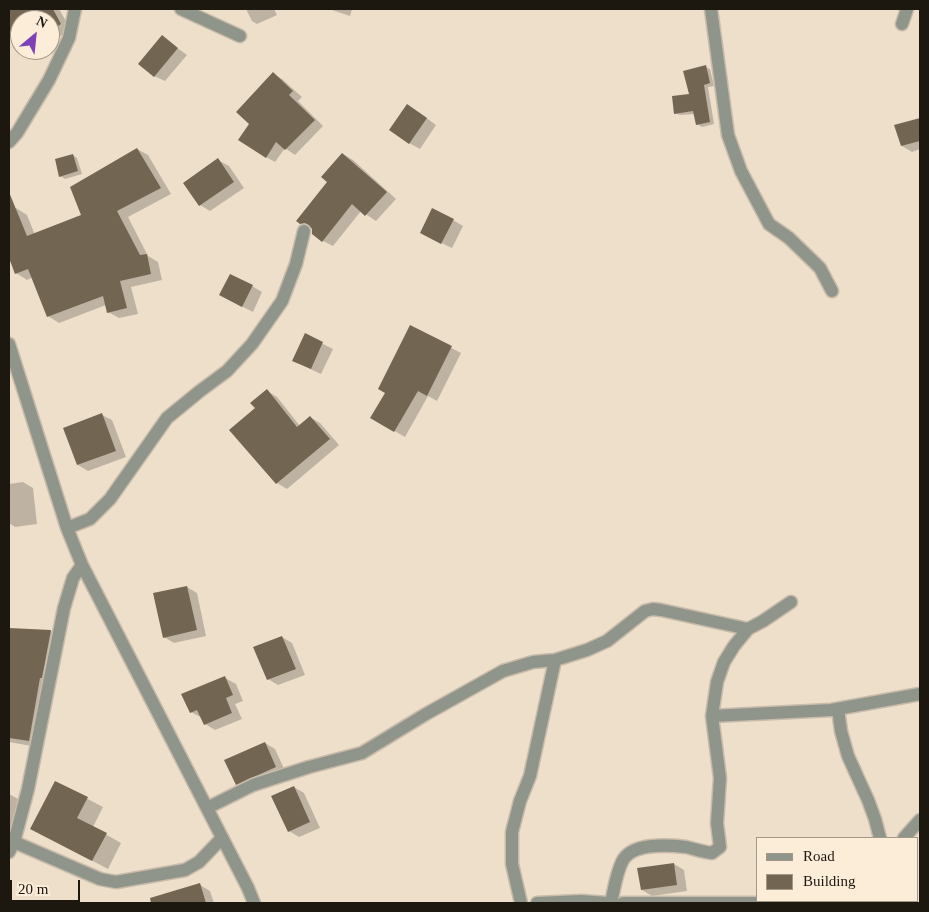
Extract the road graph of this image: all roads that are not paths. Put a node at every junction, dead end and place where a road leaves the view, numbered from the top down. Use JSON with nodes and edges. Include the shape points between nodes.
{"nodes":[{"id":1,"x":75,"y":9,"type":"edge"},
{"id":2,"x":181,"y":9,"type":"edge"},
{"id":3,"x":711,"y":9,"type":"edge"},
{"id":4,"x":907,"y":9,"type":"edge"},
{"id":5,"x":902,"y":24,"type":"dead end"},
{"id":6,"x":240,"y":36,"type":"dead end"},
{"id":7,"x":9,"y":142,"type":"edge"},
{"id":8,"x":304,"y":230,"type":"dead end"},
{"id":9,"x":832,"y":291,"type":"dead end"},
{"id":10,"x":9,"y":344,"type":"edge"},
{"id":11,"x":67,"y":528,"type":"junction"},
{"id":12,"x":82,"y":564,"type":"junction"},
{"id":13,"x":790,"y":602,"type":"dead end"},
{"id":14,"x":748,"y":630,"type":"junction"},
{"id":15,"x":555,"y":660,"type":"junction"},
{"id":16,"x":920,"y":694,"type":"edge"},
{"id":17,"x":838,"y":709,"type":"junction"},
{"id":18,"x":712,"y":716,"type":"junction"},
{"id":19,"x":207,"y":808,"type":"junction"},
{"id":20,"x":920,"y":820,"type":"edge"},
{"id":21,"x":880,"y":837,"type":"edge"},
{"id":22,"x":905,"y":837,"type":"edge"},
{"id":23,"x":222,"y":838,"type":"junction"},
{"id":24,"x":11,"y":847,"type":"edge"},
{"id":25,"x":846,"y":902,"type":"edge"},
{"id":26,"x":254,"y":903,"type":"edge"},
{"id":27,"x":521,"y":903,"type":"edge"},
{"id":28,"x":537,"y":903,"type":"edge"},
{"id":29,"x":609,"y":903,"type":"edge"},
{"id":30,"x":623,"y":903,"type":"edge"},
{"id":31,"x":780,"y":903,"type":"edge"},
{"id":32,"x":828,"y":903,"type":"edge"}],
"edges":[{"from":1,"to":7,"type":"street","via":[[69,38],[49,80]]},
{"from":2,"to":6,"type":"street"},
{"from":3,"to":9,"type":"street","via":[[728,135],[741,171],[769,224],[820,268]]},
{"from":4,"to":5,"type":"street"},
{"from":8,"to":11,"type":"street","via":[[282,301],[252,344],[227,371],[167,418],[110,499],[90,519]]},
{"from":10,"to":11,"type":"street"},
{"from":11,"to":12,"type":"street"},
{"from":12,"to":19,"type":"street"},
{"from":12,"to":24,"type":"street","via":[[73,578],[64,608],[28,790]]},
{"from":13,"to":14,"type":"street"},
{"from":14,"to":15,"type":"street","via":[[653,609],[645,611],[607,641]]},
{"from":14,"to":18,"type":"street","via":[[724,662]]},
{"from":15,"to":19,"type":"street","via":[[533,662],[504,671],[362,753],[254,785]]},
{"from":15,"to":27,"type":"street","via":[[530,776],[512,832],[512,864]]},
{"from":16,"to":17,"type":"street"},
{"from":17,"to":18,"type":"street"},
{"from":17,"to":21,"type":"street","via":[[848,756],[868,800]]},
{"from":18,"to":29,"type":"street","via":[[720,778],[717,822],[720,847],[712,854],[678,847],[653,846],[633,850],[621,862]]},
{"from":19,"to":23,"type":"street"},
{"from":20,"to":22,"type":"street"},
{"from":23,"to":24,"type":"street","via":[[199,862],[185,870],[116,882]]},
{"from":23,"to":26,"type":"street"},
{"from":25,"to":32,"type":"street"},
{"from":28,"to":29,"type":"street"},
{"from":30,"to":31,"type":"street"}]}
